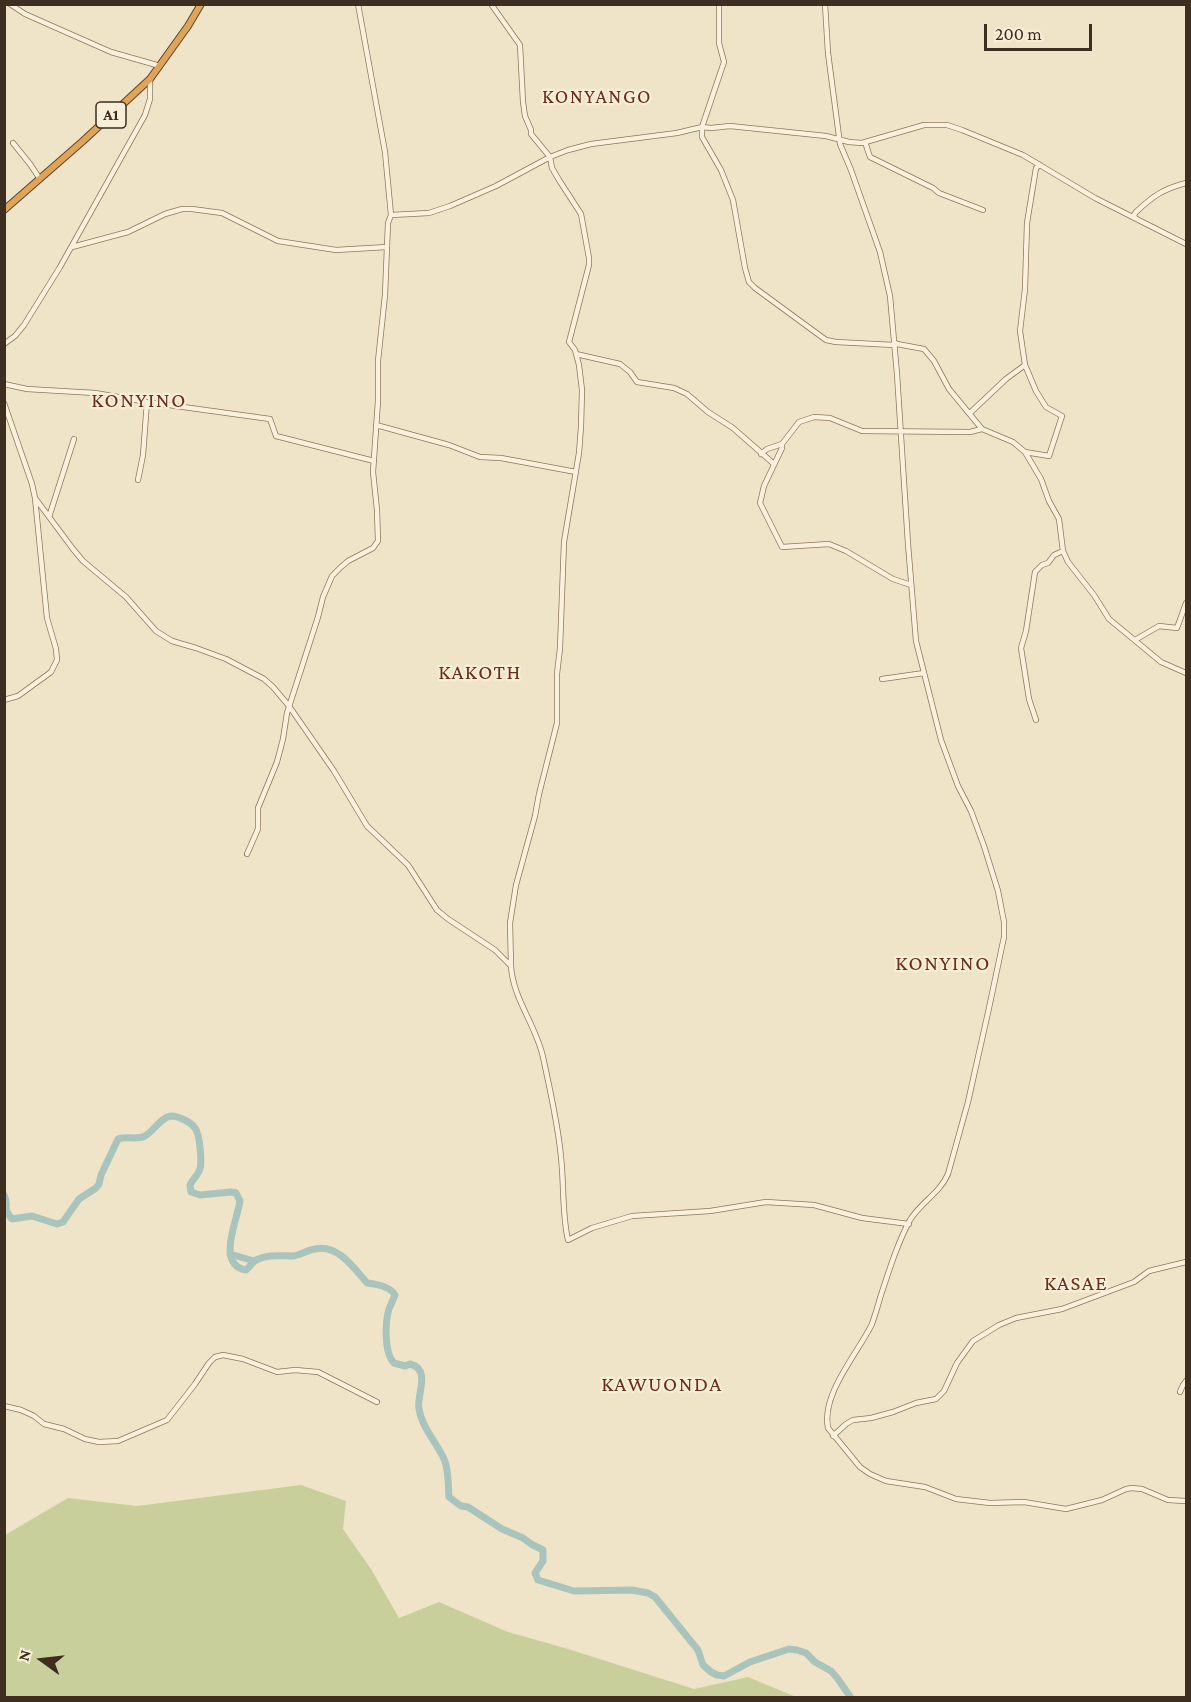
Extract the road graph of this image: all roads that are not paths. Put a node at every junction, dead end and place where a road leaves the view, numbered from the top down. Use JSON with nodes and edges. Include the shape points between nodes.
{"nodes":[{"id":1,"x":10,"y":4,"type":"edge"},
{"id":2,"x":201,"y":4,"type":"edge"},
{"id":3,"x":366,"y":4,"type":"edge"},
{"id":4,"x":491,"y":4,"type":"edge"},
{"id":5,"x":719,"y":4,"type":"edge"},
{"id":6,"x":825,"y":4,"type":"edge"},
{"id":7,"x":358,"y":7,"type":"edge"},
{"id":8,"x":160,"y":66,"type":"junction"},
{"id":9,"x":150,"y":79,"type":"junction"},
{"id":10,"x":702,"y":127,"type":"junction"},
{"id":11,"x":840,"y":139,"type":"junction"},
{"id":12,"x":865,"y":142,"type":"junction"},
{"id":13,"x":13,"y":144,"type":"dead end"},
{"id":14,"x":550,"y":157,"type":"junction"},
{"id":15,"x":1040,"y":165,"type":"junction"},
{"id":16,"x":40,"y":179,"type":"junction"},
{"id":17,"x":1186,"y":183,"type":"edge"},
{"id":18,"x":4,"y":210,"type":"edge"},
{"id":19,"x":983,"y":210,"type":"dead end"},
{"id":20,"x":391,"y":215,"type":"junction"},
{"id":21,"x":1136,"y":219,"type":"junction"},
{"id":22,"x":1186,"y":244,"type":"edge"},
{"id":23,"x":72,"y":246,"type":"junction"},
{"id":24,"x":387,"y":247,"type":"junction"},
{"id":25,"x":4,"y":344,"type":"edge"},
{"id":26,"x":894,"y":344,"type":"junction"},
{"id":27,"x":576,"y":354,"type":"junction"},
{"id":28,"x":1025,"y":365,"type":"junction"},
{"id":29,"x":4,"y":384,"type":"edge"},
{"id":30,"x":147,"y":402,"type":"junction"},
{"id":31,"x":4,"y":403,"type":"edge"},
{"id":32,"x":970,"y":413,"type":"junction"},
{"id":33,"x":376,"y":425,"type":"junction"},
{"id":34,"x":982,"y":429,"type":"junction"},
{"id":35,"x":902,"y":432,"type":"junction"},
{"id":36,"x":74,"y":439,"type":"dead end"},
{"id":37,"x":782,"y":444,"type":"junction"},
{"id":38,"x":1025,"y":452,"type":"junction"},
{"id":39,"x":761,"y":454,"type":"junction"},
{"id":40,"x":374,"y":462,"type":"junction"},
{"id":41,"x":774,"y":464,"type":"junction"},
{"id":42,"x":576,"y":472,"type":"junction"},
{"id":43,"x":138,"y":480,"type":"dead end"},
{"id":44,"x":35,"y":498,"type":"junction"},
{"id":45,"x":49,"y":517,"type":"junction"},
{"id":46,"x":1063,"y":551,"type":"junction"},
{"id":47,"x":911,"y":585,"type":"junction"},
{"id":48,"x":1186,"y":603,"type":"edge"},
{"id":49,"x":1135,"y":640,"type":"junction"},
{"id":50,"x":1186,"y":673,"type":"edge"},
{"id":51,"x":924,"y":674,"type":"junction"},
{"id":52,"x":882,"y":679,"type":"dead end"},
{"id":53,"x":4,"y":700,"type":"edge"},
{"id":54,"x":289,"y":706,"type":"junction"},
{"id":55,"x":1036,"y":720,"type":"dead end"},
{"id":56,"x":247,"y":854,"type":"dead end"},
{"id":57,"x":511,"y":966,"type":"junction"},
{"id":58,"x":909,"y":1224,"type":"junction"},
{"id":59,"x":1186,"y":1262,"type":"edge"},
{"id":60,"x":1186,"y":1381,"type":"edge"},
{"id":61,"x":1180,"y":1392,"type":"dead end"},
{"id":62,"x":377,"y":1402,"type":"dead end"},
{"id":63,"x":4,"y":1406,"type":"edge"},
{"id":64,"x":833,"y":1436,"type":"junction"},
{"id":65,"x":1186,"y":1501,"type":"edge"}],
"edges":[{"from":1,"to":8,"type":"street","via":[[111,52]]},
{"from":2,"to":8,"type":"highway","number":"A1"},
{"from":3,"to":7,"type":"street"},
{"from":4,"to":14,"type":"street","via":[[520,45],[525,116],[531,134]]},
{"from":5,"to":10,"type":"street","via":[[719,43],[724,62]]},
{"from":6,"to":11,"type":"street"},
{"from":7,"to":20,"type":"street","via":[[385,152]]},
{"from":8,"to":9,"type":"highway","number":"A1"},
{"from":9,"to":16,"type":"highway","number":"A1"},
{"from":9,"to":23,"type":"street","via":[[145,115]]},
{"from":10,"to":11,"type":"street","via":[[748,127]]},
{"from":10,"to":14,"type":"street","via":[[591,144]]},
{"from":10,"to":26,"type":"street","via":[[702,136],[733,200],[749,282],[826,340]]},
{"from":11,"to":12,"type":"street"},
{"from":11,"to":26,"type":"street","via":[[880,252],[890,296]]},
{"from":12,"to":15,"type":"street","via":[[924,125],[947,125]]},
{"from":12,"to":19,"type":"street","via":[[870,157],[939,193]]},
{"from":13,"to":16,"type":"street"},
{"from":14,"to":20,"type":"street","via":[[450,206],[429,213]]},
{"from":14,"to":27,"type":"street","via":[[552,168],[581,214],[589,265],[569,338]]},
{"from":15,"to":21,"type":"street"},
{"from":15,"to":28,"type":"street","via":[[1036,168],[1027,223],[1020,331]]},
{"from":16,"to":18,"type":"highway","number":"A1"},
{"from":17,"to":21,"type":"street","via":[[1152,197],[1136,212]]},
{"from":20,"to":24,"type":"street"},
{"from":21,"to":22,"type":"street"},
{"from":23,"to":24,"type":"street","via":[[128,232],[165,213],[192,209],[222,213],[278,241],[336,250]]},
{"from":23,"to":25,"type":"street","via":[[24,325]]},
{"from":24,"to":33,"type":"street"},
{"from":26,"to":32,"type":"street","via":[[924,349],[949,389]]},
{"from":26,"to":35,"type":"street"},
{"from":27,"to":39,"type":"street","via":[[620,364],[637,382],[687,394]]},
{"from":27,"to":42,"type":"street","via":[[582,390]]},
{"from":28,"to":32,"type":"street"},
{"from":28,"to":38,"type":"street","via":[[1046,407],[1062,416],[1049,456]]},
{"from":29,"to":30,"type":"street"},
{"from":30,"to":40,"type":"street","via":[[270,419],[276,436]]},
{"from":30,"to":43,"type":"street"},
{"from":31,"to":44,"type":"street"},
{"from":32,"to":34,"type":"street"},
{"from":33,"to":40,"type":"street"},
{"from":33,"to":42,"type":"street","via":[[480,457]]},
{"from":34,"to":35,"type":"street"},
{"from":34,"to":38,"type":"street","via":[[1013,441]]},
{"from":35,"to":37,"type":"street","via":[[862,431],[830,418],[814,417],[799,422]]},
{"from":35,"to":47,"type":"street"},
{"from":36,"to":45,"type":"street"},
{"from":37,"to":39,"type":"street"},
{"from":37,"to":41,"type":"street"},
{"from":38,"to":46,"type":"street","via":[[1059,519]]},
{"from":39,"to":41,"type":"street"},
{"from":40,"to":54,"type":"street","via":[[378,541],[333,576]]},
{"from":41,"to":47,"type":"street","via":[[760,503],[782,547],[829,544]]},
{"from":42,"to":57,"type":"street","via":[[564,542],[557,723],[516,885],[510,923]]},
{"from":44,"to":45,"type":"street"},
{"from":44,"to":53,"type":"street","via":[[46,618],[57,660],[51,672],[18,696]]},
{"from":45,"to":54,"type":"street","via":[[83,561],[126,597],[156,631],[264,679]]},
{"from":46,"to":49,"type":"street","via":[[1109,619]]},
{"from":46,"to":55,"type":"street","via":[[1035,572],[1021,648]]},
{"from":47,"to":51,"type":"street","via":[[916,641]]},
{"from":48,"to":49,"type":"street","via":[[1177,628],[1159,626]]},
{"from":49,"to":50,"type":"street","via":[[1161,662]]},
{"from":51,"to":52,"type":"street"},
{"from":51,"to":58,"type":"street","via":[[946,756],[984,846],[1004,928],[987,1020],[948,1174]]},
{"from":54,"to":56,"type":"street","via":[[277,762],[258,808],[258,829]]},
{"from":54,"to":57,"type":"street","via":[[367,826],[408,865],[438,910]]},
{"from":57,"to":58,"type":"street","via":[[546,1068],[559,1137],[568,1240],[632,1216],[710,1211],[766,1202],[814,1205],[862,1218]]},
{"from":58,"to":64,"type":"street","via":[[871,1325],[833,1395],[827,1423]]},
{"from":59,"to":64,"type":"street","via":[[1149,1271],[1134,1282],[1062,1309],[999,1325],[973,1341],[936,1399],[853,1420]]},
{"from":60,"to":61,"type":"street"},
{"from":62,"to":63,"type":"street","via":[[318,1372],[274,1372],[223,1355],[209,1363],[167,1420],[118,1441],[80,1438]]},
{"from":64,"to":65,"type":"street","via":[[861,1467],[878,1478],[925,1487],[956,1499],[1024,1502],[1066,1509],[1132,1488],[1168,1500]]}]}
